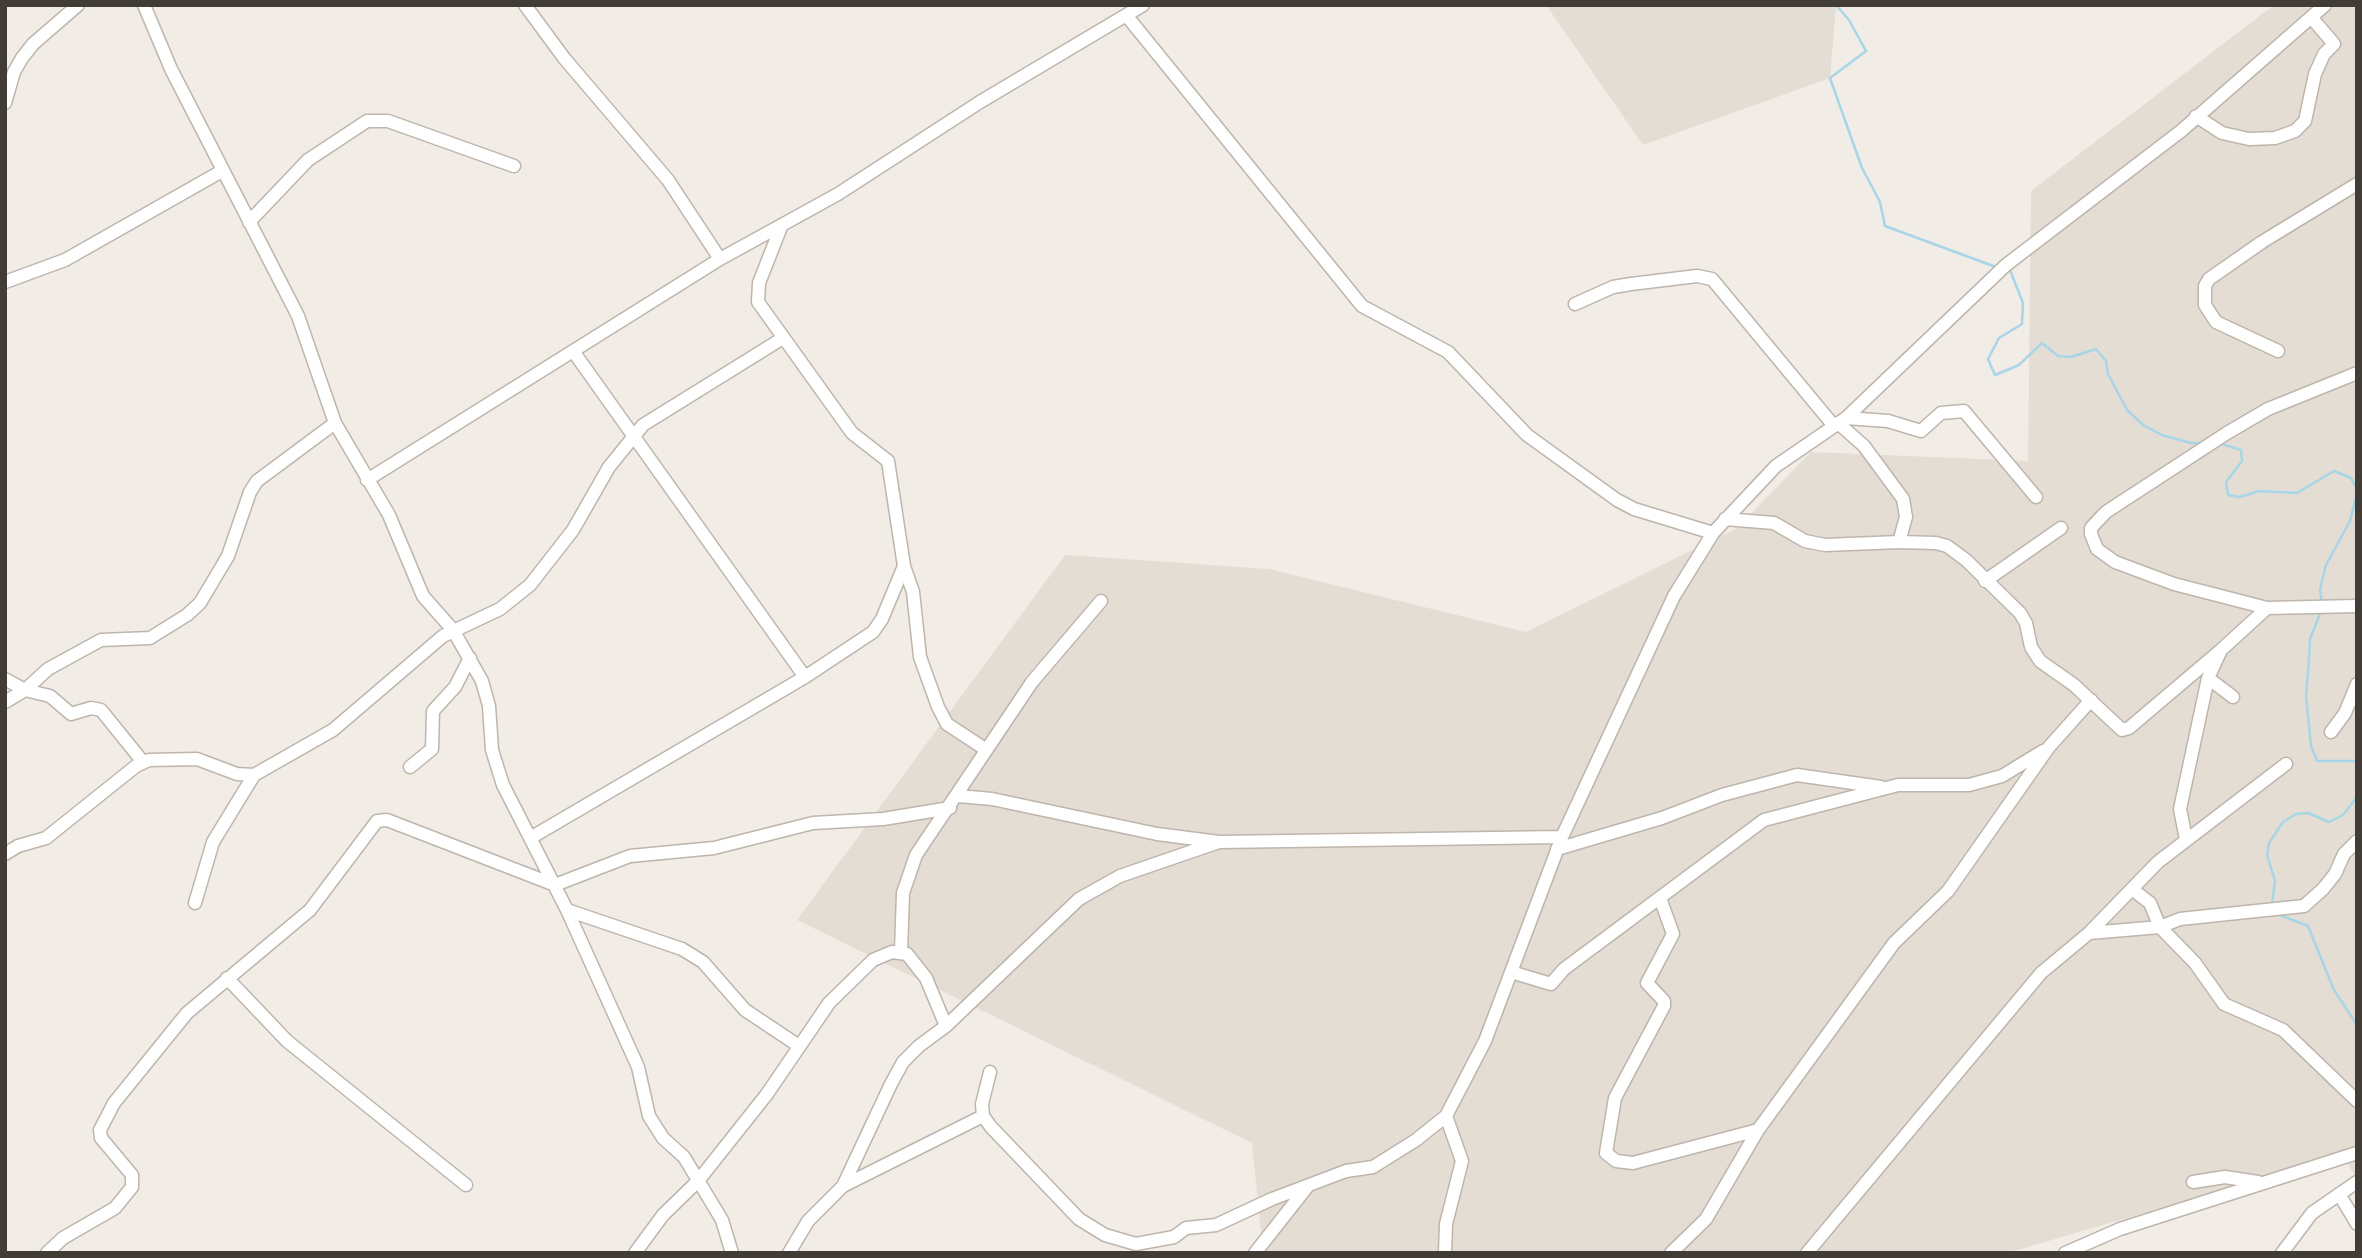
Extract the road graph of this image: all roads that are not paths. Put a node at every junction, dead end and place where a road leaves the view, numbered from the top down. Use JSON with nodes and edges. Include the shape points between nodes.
{"nodes":[{"id":1,"x":78,"y":5,"type":"edge"},
{"id":2,"x":144,"y":5,"type":"edge"},
{"id":3,"x":525,"y":5,"type":"edge"},
{"id":4,"x":1143,"y":5,"type":"edge"},
{"id":5,"x":2325,"y":5,"type":"edge"},
{"id":6,"x":1126,"y":15,"type":"junction"},
{"id":7,"x":2311,"y":17,"type":"junction"},
{"id":8,"x":5,"y":103,"type":"edge"},
{"id":9,"x":2196,"y":116,"type":"junction"},
{"id":10,"x":514,"y":166,"type":"dead end"},
{"id":11,"x":222,"y":171,"type":"junction"},
{"id":12,"x":2357,"y":184,"type":"edge"},
{"id":13,"x":249,"y":222,"type":"junction"},
{"id":14,"x":781,"y":227,"type":"junction"},
{"id":15,"x":720,"y":259,"type":"junction"},
{"id":16,"x":5,"y":282,"type":"edge"},
{"id":17,"x":1575,"y":304,"type":"dead end"},
{"id":18,"x":783,"y":338,"type":"junction"},
{"id":19,"x":573,"y":351,"type":"junction"},
{"id":20,"x":2278,"y":351,"type":"dead end"},
{"id":21,"x":2357,"y":373,"type":"edge"},
{"id":22,"x":335,"y":423,"type":"junction"},
{"id":23,"x":1839,"y":423,"type":"junction"},
{"id":24,"x":635,"y":436,"type":"junction"},
{"id":25,"x":367,"y":480,"type":"junction"},
{"id":26,"x":2036,"y":497,"type":"dead end"},
{"id":27,"x":1725,"y":519,"type":"junction"},
{"id":28,"x":2061,"y":528,"type":"dead end"},
{"id":29,"x":1713,"y":533,"type":"junction"},
{"id":30,"x":1899,"y":542,"type":"junction"},
{"id":31,"x":904,"y":566,"type":"junction"},
{"id":32,"x":1985,"y":581,"type":"junction"},
{"id":33,"x":1101,"y":601,"type":"dead end"},
{"id":34,"x":2352,"y":606,"type":"edge"},
{"id":35,"x":2267,"y":608,"type":"junction"},
{"id":36,"x":453,"y":630,"type":"junction"},
{"id":37,"x":2221,"y":650,"type":"junction"},
{"id":38,"x":470,"y":658,"type":"junction"},
{"id":39,"x":805,"y":677,"type":"junction"},
{"id":40,"x":2208,"y":678,"type":"junction"},
{"id":41,"x":5,"y":679,"type":"edge"},
{"id":42,"x":2357,"y":684,"type":"edge"},
{"id":43,"x":25,"y":690,"type":"junction"},
{"id":44,"x":2233,"y":697,"type":"dead end"},
{"id":45,"x":2091,"y":700,"type":"junction"},
{"id":46,"x":5,"y":702,"type":"edge"},
{"id":47,"x":2331,"y":732,"type":"dead end"},
{"id":48,"x":2049,"y":747,"type":"junction"},
{"id":49,"x":985,"y":749,"type":"junction"},
{"id":50,"x":143,"y":762,"type":"junction"},
{"id":51,"x":2286,"y":764,"type":"dead end"},
{"id":52,"x":410,"y":767,"type":"dead end"},
{"id":53,"x":254,"y":775,"type":"junction"},
{"id":54,"x":1884,"y":788,"type":"junction"},
{"id":55,"x":958,"y":796,"type":"junction"},
{"id":56,"x":950,"y":807,"type":"junction"},
{"id":57,"x":532,"y":837,"type":"junction"},
{"id":58,"x":2186,"y":839,"type":"junction"},
{"id":59,"x":2357,"y":841,"type":"edge"},
{"id":60,"x":1219,"y":842,"type":"junction"},
{"id":61,"x":1560,"y":843,"type":"junction"},
{"id":62,"x":5,"y":854,"type":"edge"},
{"id":63,"x":555,"y":884,"type":"junction"},
{"id":64,"x":2132,"y":889,"type":"junction"},
{"id":65,"x":1660,"y":898,"type":"junction"},
{"id":66,"x":195,"y":904,"type":"dead end"},
{"id":67,"x":567,"y":910,"type":"junction"},
{"id":68,"x":2160,"y":927,"type":"junction"},
{"id":69,"x":2090,"y":933,"type":"junction"},
{"id":70,"x":901,"y":952,"type":"junction"},
{"id":71,"x":1511,"y":972,"type":"junction"},
{"id":72,"x":227,"y":978,"type":"junction"},
{"id":73,"x":946,"y":1026,"type":"junction"},
{"id":74,"x":799,"y":1046,"type":"junction"},
{"id":75,"x":990,"y":1072,"type":"dead end"},
{"id":76,"x":2357,"y":1101,"type":"edge"},
{"id":77,"x":983,"y":1115,"type":"junction"},
{"id":78,"x":1446,"y":1115,"type":"junction"},
{"id":79,"x":1758,"y":1130,"type":"junction"},
{"id":80,"x":2357,"y":1153,"type":"edge"},
{"id":81,"x":698,"y":1181,"type":"junction"},
{"id":82,"x":2193,"y":1182,"type":"dead end"},
{"id":83,"x":2258,"y":1182,"type":"junction"},
{"id":84,"x":2357,"y":1182,"type":"edge"},
{"id":85,"x":466,"y":1185,"type":"dead end"},
{"id":86,"x":843,"y":1186,"type":"junction"},
{"id":87,"x":1307,"y":1187,"type":"junction"},
{"id":88,"x":2339,"y":1194,"type":"junction"},
{"id":89,"x":2357,"y":1224,"type":"edge"},
{"id":90,"x":1133,"y":1248,"type":"edge"},
{"id":91,"x":47,"y":1253,"type":"edge"},
{"id":92,"x":635,"y":1253,"type":"edge"},
{"id":93,"x":732,"y":1253,"type":"edge"},
{"id":94,"x":789,"y":1253,"type":"edge"},
{"id":95,"x":1255,"y":1253,"type":"edge"},
{"id":96,"x":1445,"y":1253,"type":"edge"},
{"id":97,"x":1671,"y":1253,"type":"edge"},
{"id":98,"x":1807,"y":1253,"type":"edge"},
{"id":99,"x":2065,"y":1253,"type":"edge"},
{"id":100,"x":2282,"y":1253,"type":"edge"}],
"edges":[{"from":1,"to":8,"type":"street","via":[[33,44],[14,72]]},
{"from":2,"to":11,"type":"street"},
{"from":3,"to":15,"type":"street","via":[[668,180]]},
{"from":4,"to":6,"type":"street"},
{"from":5,"to":7,"type":"street"},
{"from":6,"to":14,"type":"street"},
{"from":6,"to":29,"type":"street","via":[[1362,306],[1448,352],[1527,435],[1617,500]]},
{"from":7,"to":9,"type":"street"},
{"from":7,"to":9,"type":"street","via":[[2334,44],[2315,75],[2305,121],[2294,131],[2275,138],[2249,139],[2222,132]]},
{"from":9,"to":23,"type":"street","via":[[2002,270]]},
{"from":10,"to":13,"type":"street","via":[[388,121],[366,121],[308,160]]},
{"from":11,"to":13,"type":"street"},
{"from":11,"to":16,"type":"street","via":[[65,260]]},
{"from":12,"to":20,"type":"street","via":[[2262,242],[2205,286],[2205,305],[2216,322]]},
{"from":13,"to":22,"type":"street","via":[[298,316]]},
{"from":14,"to":15,"type":"street"},
{"from":14,"to":18,"type":"street","via":[[757,295]]},
{"from":15,"to":19,"type":"street"},
{"from":17,"to":23,"type":"street","via":[[1631,284],[1697,276],[1712,279]]},
{"from":18,"to":24,"type":"street","via":[[669,407]]},
{"from":18,"to":31,"type":"street","via":[[852,433],[888,461]]},
{"from":19,"to":24,"type":"street"},
{"from":19,"to":25,"type":"street"},
{"from":21,"to":35,"type":"street","via":[[2268,409],[2137,491],[2091,528],[2097,549],[2128,569]]},
{"from":22,"to":25,"type":"street"},
{"from":22,"to":43,"type":"street","via":[[257,481],[230,551],[195,608],[150,638],[101,640],[48,669]]},
{"from":23,"to":26,"type":"street","via":[[1888,421],[1921,431],[1941,413],[1964,411]]},
{"from":23,"to":27,"type":"street","via":[[1776,466]]},
{"from":23,"to":30,"type":"street","via":[[1864,446],[1903,499],[1906,517]]},
{"from":24,"to":36,"type":"street","via":[[530,585],[500,609]]},
{"from":24,"to":39,"type":"street"},
{"from":25,"to":36,"type":"street","via":[[389,515],[423,596]]},
{"from":27,"to":29,"type":"street"},
{"from":27,"to":30,"type":"street","via":[[1774,523],[1805,541],[1825,545]]},
{"from":28,"to":32,"type":"street"},
{"from":29,"to":61,"type":"street","via":[[1674,596]]},
{"from":30,"to":32,"type":"street","via":[[1947,546]]},
{"from":31,"to":39,"type":"street","via":[[873,632]]},
{"from":31,"to":49,"type":"street","via":[[911,583],[920,657],[938,707],[950,727]]},
{"from":32,"to":45,"type":"street","via":[[2023,617],[2035,655]]},
{"from":33,"to":49,"type":"street","via":[[1032,682]]},
{"from":34,"to":35,"type":"street"},
{"from":35,"to":37,"type":"street"},
{"from":36,"to":38,"type":"street"},
{"from":36,"to":53,"type":"street","via":[[333,730]]},
{"from":37,"to":40,"type":"street"},
{"from":37,"to":45,"type":"street","via":[[2129,728],[2118,728]]},
{"from":38,"to":52,"type":"street","via":[[455,687],[433,711],[432,749]]},
{"from":38,"to":57,"type":"street","via":[[486,693],[496,769]]},
{"from":39,"to":57,"type":"street"},
{"from":40,"to":44,"type":"street"},
{"from":40,"to":58,"type":"street","via":[[2180,809]]},
{"from":41,"to":43,"type":"street"},
{"from":42,"to":47,"type":"street"},
{"from":43,"to":46,"type":"street"},
{"from":43,"to":50,"type":"street","via":[[50,695],[71,714],[91,708],[104,712]]},
{"from":45,"to":48,"type":"street"},
{"from":48,"to":54,"type":"street","via":[[2002,776],[1977,783]]},
{"from":48,"to":79,"type":"street","via":[[1959,876],[1894,943]]},
{"from":49,"to":55,"type":"street"},
{"from":50,"to":53,"type":"street","via":[[181,757]]},
{"from":50,"to":62,"type":"street","via":[[46,838],[18,845]]},
{"from":51,"to":58,"type":"street"},
{"from":53,"to":66,"type":"street","via":[[213,842]]},
{"from":54,"to":61,"type":"street","via":[[1797,775]]},
{"from":54,"to":65,"type":"street","via":[[1764,820]]},
{"from":55,"to":56,"type":"street"},
{"from":55,"to":60,"type":"street"},
{"from":56,"to":63,"type":"street","via":[[883,819],[813,824],[714,848],[630,856]]},
{"from":56,"to":70,"type":"street","via":[[916,855],[909,873],[903,893]]},
{"from":57,"to":63,"type":"street"},
{"from":58,"to":64,"type":"street"},
{"from":59,"to":68,"type":"street","via":[[2323,889],[2304,906],[2180,919]]},
{"from":60,"to":61,"type":"street"},
{"from":60,"to":73,"type":"street","via":[[1120,876],[1079,899]]},
{"from":61,"to":71,"type":"street"},
{"from":63,"to":67,"type":"street"},
{"from":63,"to":72,"type":"street","via":[[382,819],[360,841],[310,910]]},
{"from":64,"to":68,"type":"street","via":[[2150,903]]},
{"from":64,"to":69,"type":"street"},
{"from":65,"to":71,"type":"street","via":[[1564,969],[1551,984]]},
{"from":65,"to":79,"type":"street","via":[[1672,934],[1647,983],[1664,1006],[1615,1098],[1606,1153],[1616,1161],[1633,1163]]},
{"from":67,"to":74,"type":"street","via":[[682,949],[703,962],[745,1010]]},
{"from":67,"to":81,"type":"street","via":[[638,1067],[649,1116]]},
{"from":68,"to":69,"type":"street"},
{"from":68,"to":76,"type":"street","via":[[2195,963],[2224,1004],[2283,1030]]},
{"from":69,"to":98,"type":"street","via":[[2042,973]]},
{"from":70,"to":73,"type":"street","via":[[926,978]]},
{"from":70,"to":74,"type":"street","via":[[884,954],[863,968]]},
{"from":71,"to":78,"type":"street","via":[[1485,1041]]},
{"from":72,"to":85,"type":"street","via":[[287,1041]]},
{"from":72,"to":91,"type":"street","via":[[187,1013],[101,1124],[102,1138],[132,1175],[125,1199]]},
{"from":73,"to":86,"type":"street","via":[[903,1062]]},
{"from":74,"to":81,"type":"street"},
{"from":75,"to":77,"type":"street"},
{"from":77,"to":86,"type":"street"},
{"from":77,"to":90,"type":"street","via":[[1079,1219]]},
{"from":78,"to":87,"type":"street","via":[[1397,1155]]},
{"from":78,"to":96,"type":"street","via":[[1462,1161],[1446,1224]]},
{"from":79,"to":97,"type":"street","via":[[1706,1219]]},
{"from":80,"to":83,"type":"street"},
{"from":81,"to":92,"type":"street","via":[[663,1215]]},
{"from":81,"to":93,"type":"street","via":[[722,1220]]},
{"from":82,"to":83,"type":"street","via":[[2225,1177]]},
{"from":83,"to":99,"type":"street","via":[[2120,1229]]},
{"from":84,"to":88,"type":"street"},
{"from":86,"to":94,"type":"street","via":[[808,1221]]},
{"from":87,"to":90,"type":"street","via":[[1216,1225],[1186,1228],[1174,1237]]},
{"from":87,"to":95,"type":"street"},
{"from":88,"to":89,"type":"street"},
{"from":88,"to":100,"type":"street","via":[[2312,1213]]}]}
